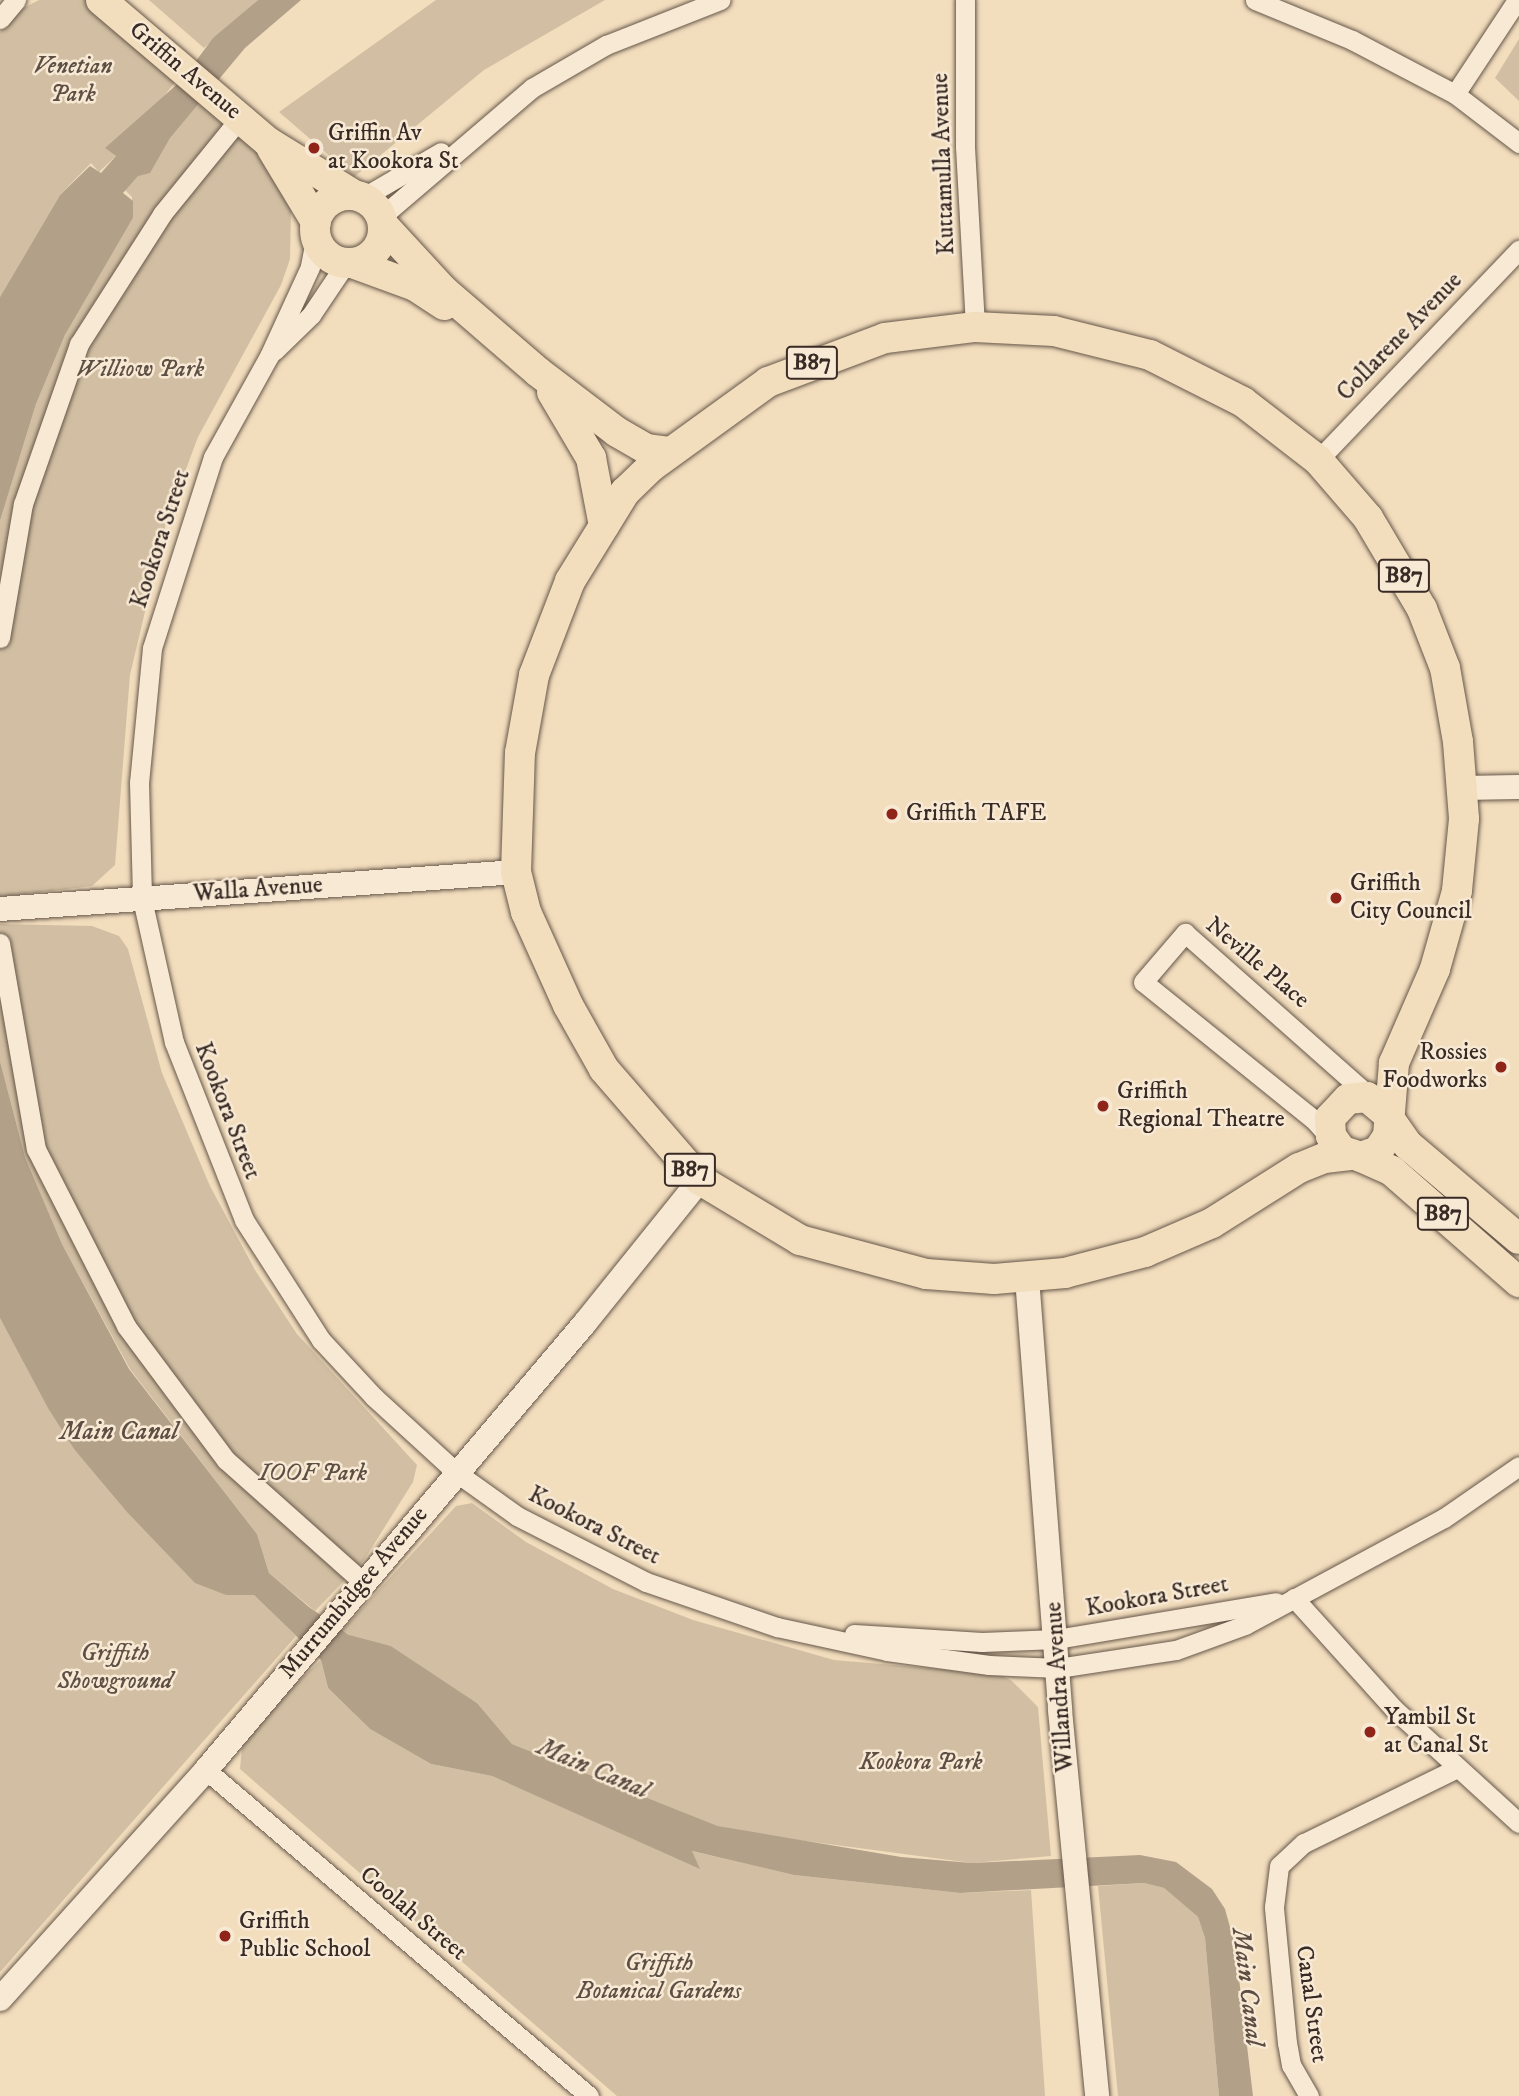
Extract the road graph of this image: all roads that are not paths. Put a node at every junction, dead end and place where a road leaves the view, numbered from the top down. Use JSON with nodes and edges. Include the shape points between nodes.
{"nodes":[{"id":1,"x":101,"y":0,"type":"edge"},
{"id":2,"x":720,"y":0,"type":"edge"},
{"id":3,"x":965,"y":0,"type":"edge"},
{"id":4,"x":1255,"y":0,"type":"edge"},
{"id":5,"x":1517,"y":0,"type":"edge"},
{"id":6,"x":1455,"y":93,"type":"junction"},
{"id":7,"x":229,"y":108,"type":"junction"},
{"id":8,"x":476,"y":133,"type":"junction"},
{"id":9,"x":268,"y":142,"type":"junction"},
{"id":10,"x":1519,"y":143,"type":"edge"},
{"id":11,"x":370,"y":209,"type":"junction"},
{"id":12,"x":316,"y":229,"type":"junction"},
{"id":13,"x":1519,"y":250,"type":"edge"},
{"id":14,"x":349,"y":263,"type":"junction"},
{"id":15,"x":975,"y":327,"type":"junction"},
{"id":16,"x":509,"y":347,"type":"junction"},
{"id":17,"x":269,"y":355,"type":"junction"},
{"id":18,"x":538,"y":372,"type":"junction"},
{"id":19,"x":671,"y":452,"type":"junction"},
{"id":20,"x":1318,"y":460,"type":"junction"},
{"id":21,"x":604,"y":526,"type":"junction"},
{"id":22,"x":0,"y":638,"type":"edge"},
{"id":23,"x":1519,"y":787,"type":"edge"},
{"id":24,"x":1462,"y":788,"type":"junction"},
{"id":25,"x":516,"y":872,"type":"junction"},
{"id":26,"x":142,"y":899,"type":"junction"},
{"id":27,"x":0,"y":909,"type":"edge"},
{"id":28,"x":0,"y":943,"type":"edge"},
{"id":29,"x":1384,"y":1111,"type":"junction"},
{"id":30,"x":1349,"y":1152,"type":"junction"},
{"id":31,"x":700,"y":1180,"type":"junction"},
{"id":32,"x":1493,"y":1217,"type":"junction"},
{"id":33,"x":1519,"y":1239,"type":"edge"},
{"id":34,"x":1473,"y":1240,"type":"junction"},
{"id":35,"x":1027,"y":1278,"type":"junction"},
{"id":36,"x":1519,"y":1282,"type":"edge"},
{"id":37,"x":1519,"y":1466,"type":"edge"},
{"id":38,"x":457,"y":1473,"type":"junction"},
{"id":39,"x":363,"y":1582,"type":"junction"},
{"id":40,"x":1294,"y":1598,"type":"junction"},
{"id":41,"x":777,"y":1627,"type":"junction"},
{"id":42,"x":1056,"y":1639,"type":"junction"},
{"id":43,"x":1058,"y":1668,"type":"junction"},
{"id":44,"x":1455,"y":1769,"type":"junction"},
{"id":45,"x":206,"y":1770,"type":"junction"},
{"id":46,"x":1519,"y":1823,"type":"edge"},
{"id":47,"x":0,"y":1999,"type":"edge"},
{"id":48,"x":589,"y":2096,"type":"edge"},
{"id":49,"x":1097,"y":2096,"type":"edge"},
{"id":50,"x":1309,"y":2096,"type":"edge"}],
"edges":[{"from":1,"to":7,"type":"main road","name":"Griffin Avenue"},
{"from":2,"to":8,"type":"street","via":[[647,26],[567,66]]},
{"from":3,"to":15,"type":"street","name":"Kuttamulla Avenue","via":[[965,147]]},
{"from":4,"to":6,"type":"street","via":[[1352,40]]},
{"from":5,"to":6,"type":"street"},
{"from":6,"to":10,"type":"street"},
{"from":7,"to":9,"type":"main road","name":"Griffin Avenue"},
{"from":7,"to":22,"type":"street","via":[[79,344],[23,504]]},
{"from":8,"to":11,"type":"street"},
{"from":8,"to":11,"type":"street"},
{"from":9,"to":11,"type":"main road","name":"Griffin Avenue"},
{"from":9,"to":12,"type":"main road","name":"Griffin Avenue"},
{"from":11,"to":12,"type":"main road","via":[[326,205]]},
{"from":11,"to":14,"type":"main road","via":[[373,253]]},
{"from":11,"to":16,"type":"main road","name":"Griffin Avenue","via":[[443,290]]},
{"from":12,"to":14,"type":"main road","via":[[323,251]]},
{"from":12,"to":17,"type":"street","name":"Kookora Street","via":[[310,267]]},
{"from":13,"to":20,"type":"street","name":"Collarene Avenue"},
{"from":14,"to":16,"type":"main road","name":"Griffin Avenue","via":[[415,286]]},
{"from":14,"to":17,"type":"street","name":"Kookora Street","via":[[311,315]]},
{"from":15,"to":19,"type":"main road","number":"B87","via":[[885,338],[804,365],[735,402]]},
{"from":15,"to":20,"type":"main road","number":"B87","via":[[1054,331],[1150,355],[1243,402]]},
{"from":16,"to":18,"type":"main road","name":"Griffin Avenue"},
{"from":17,"to":26,"type":"street","name":"Kookora Street","via":[[213,457],[152,649],[139,782]]},
{"from":18,"to":19,"type":"main road","name":"Griffin Avenue","via":[[617,432],[646,449]]},
{"from":18,"to":21,"type":"main road","name":"Griffin Avenue","via":[[591,458]]},
{"from":19,"to":21,"type":"main road","number":"B87","via":[[625,492]]},
{"from":20,"to":24,"type":"main road","number":"B87","via":[[1368,518],[1431,628],[1452,705]]},
{"from":21,"to":25,"type":"main road","number":"B87","via":[[555,616],[526,704]]},
{"from":23,"to":24,"type":"street"},
{"from":24,"to":29,"type":"main road","number":"B87","via":[[1457,891],[1435,969],[1394,1063]]},
{"from":25,"to":26,"type":"street","name":"Walla Avenue"},
{"from":25,"to":31,"type":"main road","number":"B87","via":[[526,912],[604,1069]]},
{"from":26,"to":27,"type":"street","name":"Walla Avenue"},
{"from":26,"to":38,"type":"street","name":"Kookora Street","via":[[174,1042],[244,1220],[321,1340]]},
{"from":28,"to":39,"type":"street","via":[[36,1149],[126,1325],[226,1460]]},
{"from":29,"to":30,"type":"main road","number":"B87","via":[[1384,1144]]},
{"from":29,"to":30,"type":"main road","via":[[1357,1096],[1335,1109],[1329,1126]]},
{"from":29,"to":30,"type":"street","name":"Neville Place","via":[[1185,933],[1143,982]]},
{"from":29,"to":32,"type":"main road","number":"B87","via":[[1408,1145]]},
{"from":30,"to":34,"type":"main road","number":"B87","via":[[1392,1171]]},
{"from":30,"to":35,"type":"main road","number":"B87","via":[[1299,1168],[1212,1223],[1145,1252]]},
{"from":31,"to":35,"type":"main road","number":"B87","via":[[800,1240],[883,1265],[954,1278]]},
{"from":31,"to":38,"type":"street","name":"Murrumbidgee Avenue"},
{"from":32,"to":33,"type":"main road","number":"B87"},
{"from":32,"to":34,"type":"main road"},
{"from":34,"to":36,"type":"main road","number":"B87"},
{"from":35,"to":42,"type":"street","name":"Willandra Avenue"},
{"from":37,"to":40,"type":"street","name":"Kookora Street","via":[[1444,1518]]},
{"from":38,"to":39,"type":"street","name":"Murrumbidgee Avenue"},
{"from":38,"to":41,"type":"street","name":"Kookora Street","via":[[517,1516],[598,1560],[681,1597]]},
{"from":39,"to":45,"type":"street","name":"Murrumbidgee Avenue"},
{"from":40,"to":42,"type":"street","name":"Kookora Street"},
{"from":40,"to":43,"type":"street","name":"Kookora Street","via":[[1245,1625],[1176,1650]]},
{"from":40,"to":44,"type":"street"},
{"from":41,"to":42,"type":"street","name":"Kookora Street","via":[[982,1642]]},
{"from":41,"to":43,"type":"street","name":"Kookora Street","via":[[887,1651],[989,1665]]},
{"from":42,"to":43,"type":"street","name":"Willandra Avenue"},
{"from":43,"to":49,"type":"street","name":"Willandra Avenue"},
{"from":44,"to":46,"type":"street"},
{"from":44,"to":50,"type":"street","name":"Canal Street","via":[[1304,1843],[1279,1866],[1274,1907],[1287,2043],[1291,2065]]},
{"from":45,"to":47,"type":"street","name":"Murrumbidgee Avenue"},
{"from":45,"to":48,"type":"street","name":"Coolah Street"}]}
